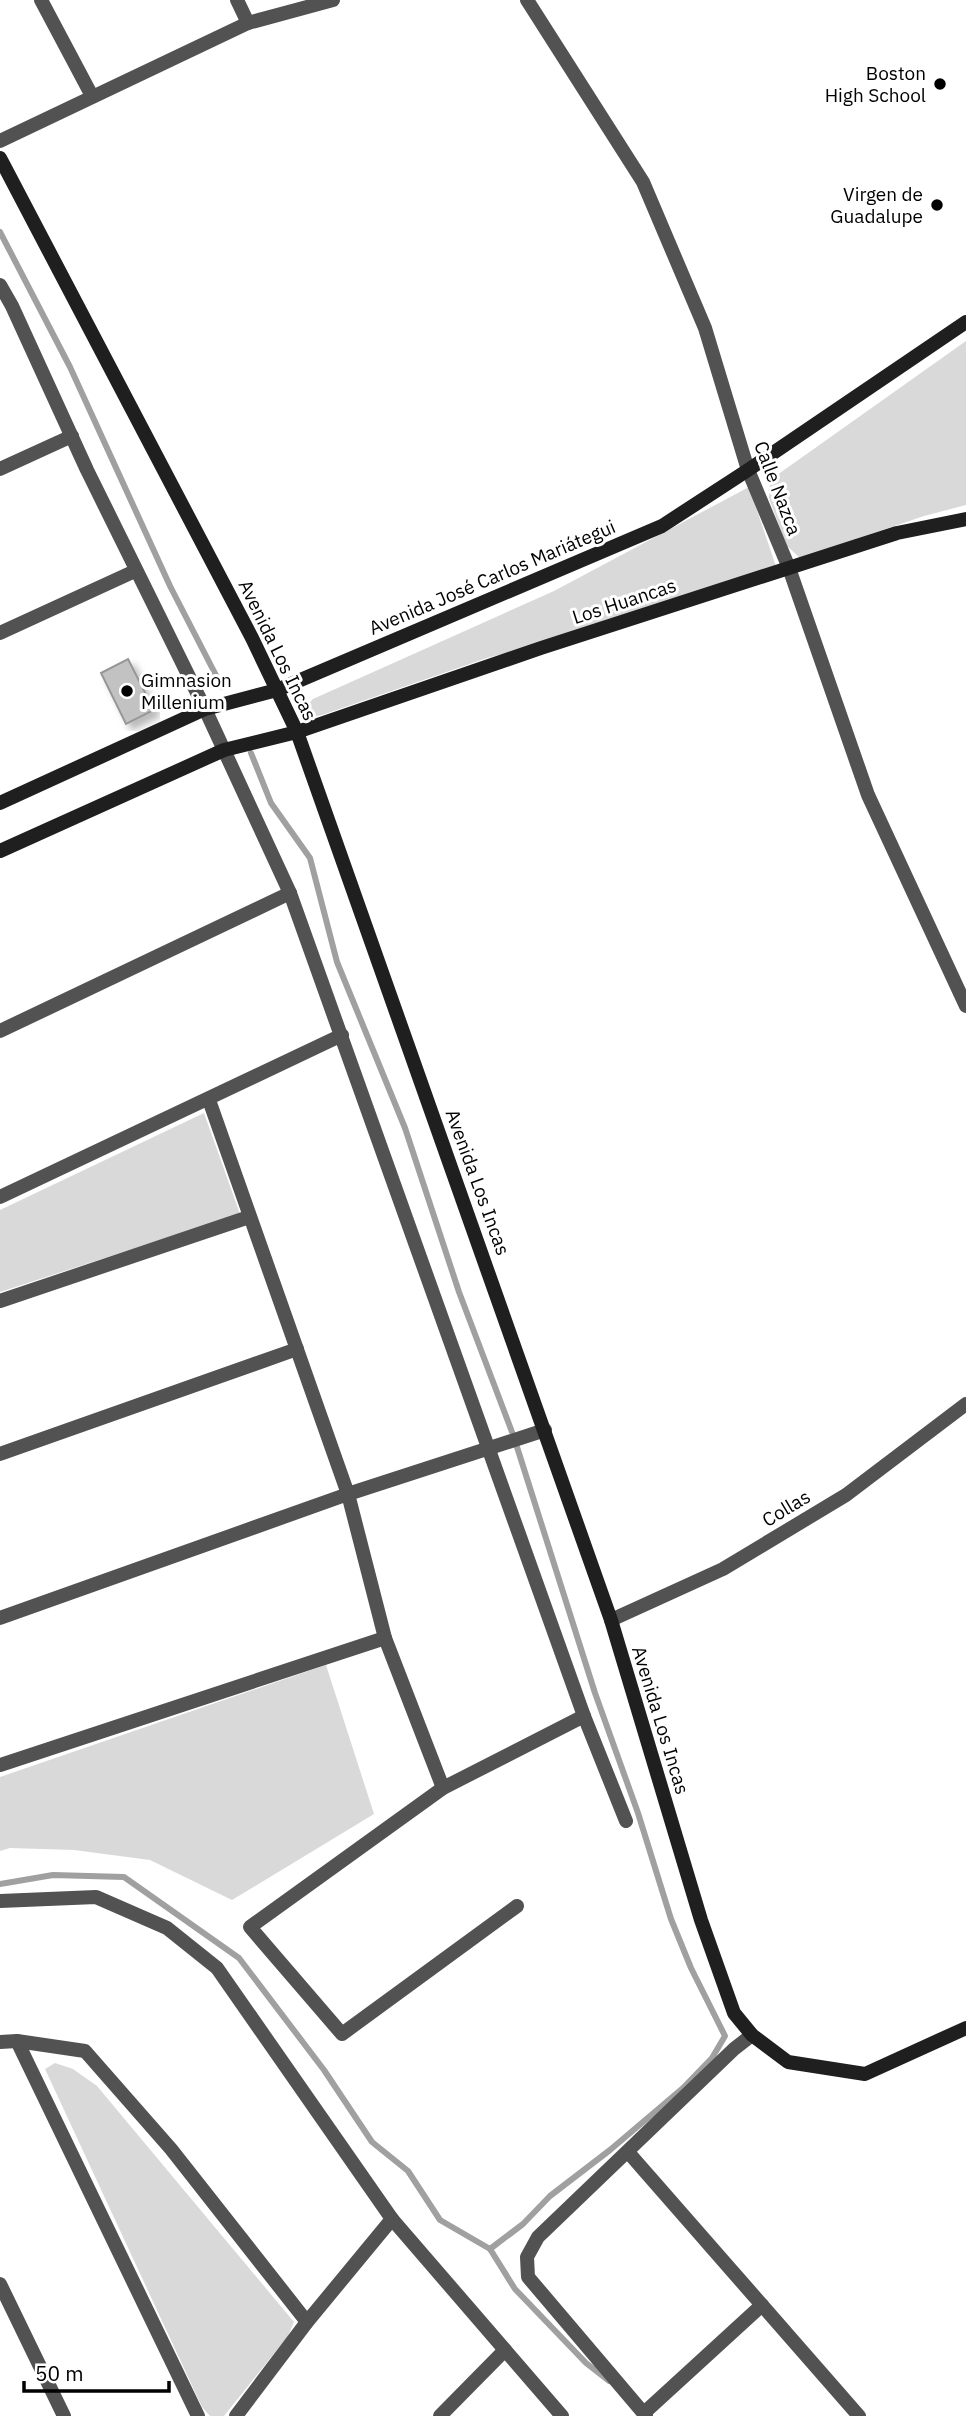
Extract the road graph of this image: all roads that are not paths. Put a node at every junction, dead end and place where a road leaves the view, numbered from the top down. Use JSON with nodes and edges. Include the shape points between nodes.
{"nodes":[{"id":1,"x":41,"y":0,"type":"edge"},
{"id":2,"x":237,"y":0,"type":"edge"},
{"id":3,"x":333,"y":0,"type":"edge"},
{"id":4,"x":527,"y":0,"type":"edge"},
{"id":5,"x":248,"y":23,"type":"junction"},
{"id":6,"x":92,"y":96,"type":"junction"},
{"id":7,"x":0,"y":141,"type":"edge"},
{"id":8,"x":0,"y":158,"type":"edge"},
{"id":9,"x":0,"y":285,"type":"edge"},
{"id":10,"x":6,"y":309,"type":"edge"},
{"id":11,"x":966,"y":322,"type":"edge"},
{"id":12,"x":72,"y":436,"type":"junction"},
{"id":13,"x":0,"y":469,"type":"edge"},
{"id":14,"x":748,"y":470,"type":"junction"},
{"id":15,"x":966,"y":519,"type":"edge"},
{"id":16,"x":789,"y":568,"type":"junction"},
{"id":17,"x":135,"y":571,"type":"junction"},
{"id":18,"x":0,"y":633,"type":"edge"},
{"id":19,"x":277,"y":690,"type":"junction"},
{"id":20,"x":205,"y":709,"type":"junction"},
{"id":21,"x":297,"y":732,"type":"junction"},
{"id":22,"x":224,"y":750,"type":"junction"},
{"id":23,"x":0,"y":803,"type":"edge"},
{"id":24,"x":0,"y":851,"type":"edge"},
{"id":25,"x":290,"y":893,"type":"junction"},
{"id":26,"x":966,"y":1006,"type":"edge"},
{"id":27,"x":0,"y":1031,"type":"edge"},
{"id":28,"x":342,"y":1035,"type":"junction"},
{"id":29,"x":209,"y":1100,"type":"junction"},
{"id":30,"x":0,"y":1198,"type":"edge"},
{"id":31,"x":249,"y":1217,"type":"junction"},
{"id":32,"x":0,"y":1301,"type":"edge"},
{"id":33,"x":297,"y":1349,"type":"junction"},
{"id":34,"x":966,"y":1404,"type":"edge"},
{"id":35,"x":545,"y":1430,"type":"junction"},
{"id":36,"x":490,"y":1448,"type":"junction"},
{"id":37,"x":0,"y":1454,"type":"edge"},
{"id":38,"x":348,"y":1494,"type":"junction"},
{"id":39,"x":0,"y":1618,"type":"edge"},
{"id":40,"x":611,"y":1620,"type":"junction"},
{"id":41,"x":385,"y":1638,"type":"junction"},
{"id":42,"x":584,"y":1716,"type":"junction"},
{"id":43,"x":0,"y":1765,"type":"edge"},
{"id":44,"x":443,"y":1788,"type":"junction"},
{"id":45,"x":626,"y":1821,"type":"dead end"},
{"id":46,"x":0,"y":1902,"type":"edge"},
{"id":47,"x":517,"y":1906,"type":"dead end"},
{"id":48,"x":966,"y":2028,"type":"edge"},
{"id":49,"x":752,"y":2035,"type":"junction"},
{"id":50,"x":17,"y":2041,"type":"junction"},
{"id":51,"x":0,"y":2042,"type":"edge"},
{"id":52,"x":628,"y":2152,"type":"junction"},
{"id":53,"x":392,"y":2218,"type":"junction"},
{"id":54,"x":0,"y":2284,"type":"edge"},
{"id":55,"x":762,"y":2305,"type":"junction"},
{"id":56,"x":307,"y":2322,"type":"junction"},
{"id":57,"x":505,"y":2350,"type":"junction"},
{"id":58,"x":645,"y":2415,"type":"edge"},
{"id":59,"x":64,"y":2416,"type":"edge"},
{"id":60,"x":198,"y":2416,"type":"edge"},
{"id":61,"x":236,"y":2416,"type":"edge"},
{"id":62,"x":440,"y":2416,"type":"edge"},
{"id":63,"x":562,"y":2416,"type":"edge"},
{"id":64,"x":859,"y":2416,"type":"edge"}],
"edges":[{"from":1,"to":6,"type":"street"},
{"from":2,"to":5,"type":"street"},
{"from":3,"to":5,"type":"street"},
{"from":4,"to":14,"type":"street","name":"Calle Nazca","via":[[643,182],[705,328]]},
{"from":5,"to":6,"type":"street"},
{"from":6,"to":7,"type":"street"},
{"from":8,"to":19,"type":"street","name":"Avenida Los Incas"},
{"from":9,"to":10,"type":"street"},
{"from":10,"to":12,"type":"street"},
{"from":11,"to":14,"type":"street","name":"Avenida José Carlos Mariátegui"},
{"from":12,"to":13,"type":"street"},
{"from":12,"to":17,"type":"street"},
{"from":14,"to":16,"type":"street","name":"Calle Nazca"},
{"from":14,"to":19,"type":"street","name":"Avenida José Carlos Mariátegui","via":[[662,526]]},
{"from":15,"to":16,"type":"street","name":"Los Huancas","via":[[897,533]]},
{"from":16,"to":21,"type":"street","name":"Los Huancas"},
{"from":16,"to":26,"type":"street","name":"Calle Nazca","via":[[868,795]]},
{"from":17,"to":18,"type":"street"},
{"from":17,"to":20,"type":"street"},
{"from":19,"to":20,"type":"street","name":"Avenida José Carlos Mariátegui"},
{"from":19,"to":21,"type":"street","name":"Avenida Los Incas"},
{"from":20,"to":22,"type":"street"},
{"from":20,"to":23,"type":"street","name":"Avenida José Carlos Mariátegui"},
{"from":21,"to":22,"type":"street"},
{"from":21,"to":35,"type":"street","name":"Avenida Los Incas"},
{"from":22,"to":24,"type":"street"},
{"from":22,"to":25,"type":"street"},
{"from":25,"to":27,"type":"street"},
{"from":25,"to":28,"type":"street"},
{"from":28,"to":29,"type":"street"},
{"from":28,"to":36,"type":"street"},
{"from":29,"to":30,"type":"street"},
{"from":29,"to":31,"type":"street"},
{"from":31,"to":32,"type":"street"},
{"from":31,"to":33,"type":"street"},
{"from":33,"to":37,"type":"street"},
{"from":33,"to":38,"type":"street"},
{"from":34,"to":40,"type":"street","name":"Collas","via":[[846,1495],[723,1569]]},
{"from":35,"to":36,"type":"street"},
{"from":35,"to":40,"type":"street","name":"Avenida Los Incas"},
{"from":36,"to":38,"type":"street"},
{"from":36,"to":42,"type":"street"},
{"from":38,"to":39,"type":"street"},
{"from":38,"to":41,"type":"street"},
{"from":40,"to":49,"type":"street","name":"Avenida Los Incas","via":[[701,1920],[734,2013]]},
{"from":41,"to":43,"type":"street"},
{"from":41,"to":44,"type":"street"},
{"from":42,"to":44,"type":"street"},
{"from":42,"to":45,"type":"street"},
{"from":44,"to":47,"type":"street","via":[[250,1927],[342,2034]]},
{"from":46,"to":53,"type":"street","via":[[96,1897],[167,1928],[217,1968]]},
{"from":48,"to":49,"type":"street","name":"Avenida Los Incas","via":[[865,2074],[788,2062]]},
{"from":49,"to":52,"type":"street"},
{"from":50,"to":51,"type":"street"},
{"from":50,"to":56,"type":"street","via":[[85,2051],[171,2149]]},
{"from":50,"to":60,"type":"street"},
{"from":52,"to":55,"type":"street"},
{"from":52,"to":58,"type":"street","via":[[538,2236],[527,2257],[528,2277]]},
{"from":53,"to":56,"type":"street"},
{"from":53,"to":57,"type":"street"},
{"from":54,"to":59,"type":"street"},
{"from":55,"to":58,"type":"street"},
{"from":55,"to":64,"type":"street"},
{"from":56,"to":61,"type":"street"},
{"from":57,"to":62,"type":"street"},
{"from":57,"to":63,"type":"street"}]}
